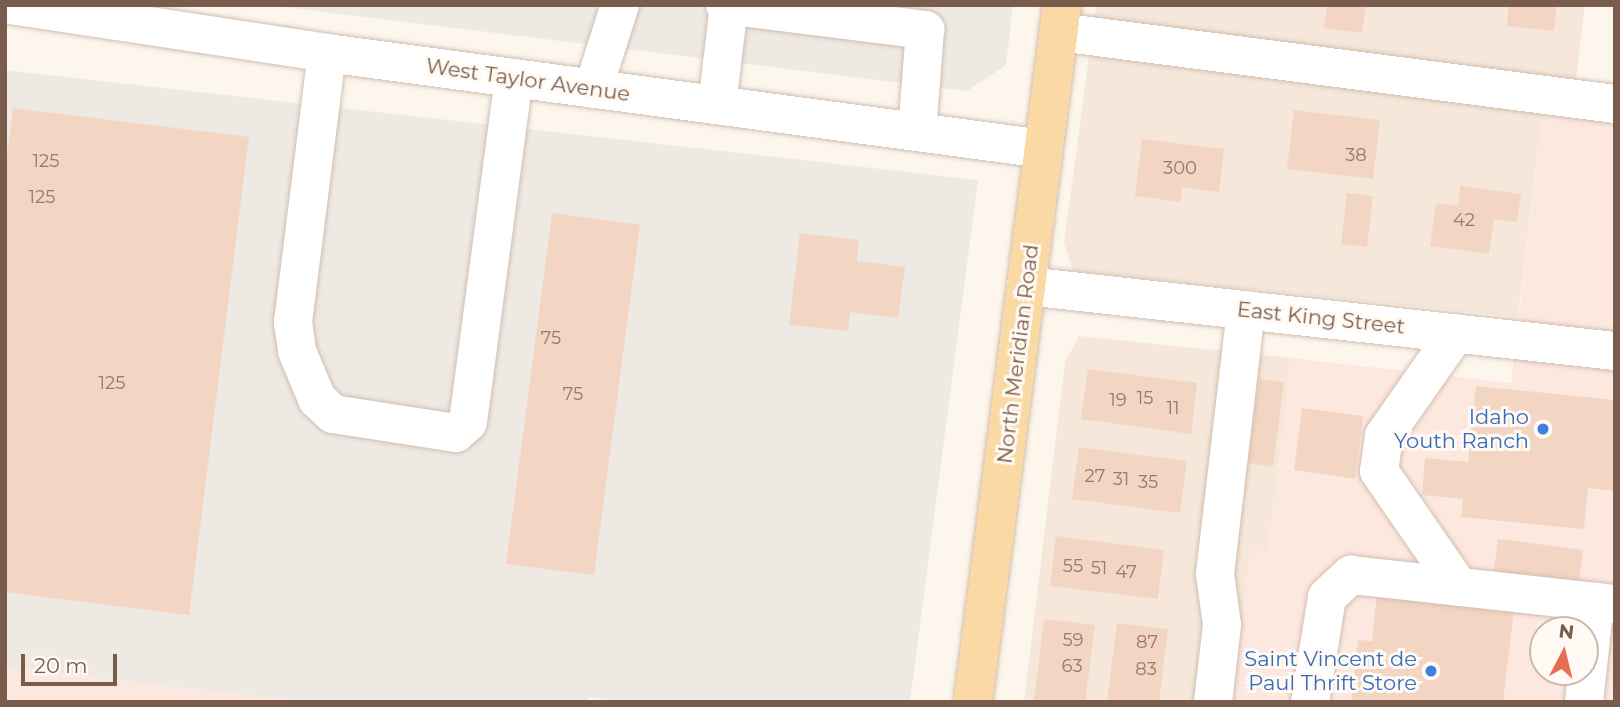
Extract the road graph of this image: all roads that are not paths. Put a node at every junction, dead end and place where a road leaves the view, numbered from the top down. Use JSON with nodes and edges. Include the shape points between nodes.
{"nodes":[{"id":1,"x":12,"y":5,"type":"edge"},
{"id":2,"x":620,"y":5,"type":"edge"},
{"id":3,"x":727,"y":6,"type":"edge"},
{"id":4,"x":926,"y":18,"type":"edge"},
{"id":5,"x":1060,"y":19,"type":"edge"},
{"id":6,"x":327,"y":53,"type":"junction"},
{"id":7,"x":514,"y":78,"type":"junction"},
{"id":8,"x":593,"y":89,"type":"junction"},
{"id":9,"x":1615,"y":104,"type":"edge"},
{"id":10,"x":717,"y":105,"type":"junction"},
{"id":11,"x":917,"y":132,"type":"junction"},
{"id":12,"x":1044,"y":149,"type":"junction"},
{"id":13,"x":1026,"y":286,"type":"junction"},
{"id":14,"x":1245,"y":310,"type":"junction"},
{"id":15,"x":1456,"y":333,"type":"junction"},
{"id":16,"x":1615,"y":351,"type":"edge"},
{"id":17,"x":1459,"y":587,"type":"junction"},
{"id":18,"x":1605,"y":603,"type":"edge"},
{"id":19,"x":973,"y":702,"type":"edge"},
{"id":20,"x":1213,"y":702,"type":"edge"},
{"id":21,"x":1310,"y":702,"type":"edge"},
{"id":22,"x":1584,"y":702,"type":"edge"}],
"edges":[{"from":1,"to":6,"type":"street","name":"West Taylor Avenue"},
{"from":2,"to":8,"type":"street"},
{"from":3,"to":4,"type":"street"},
{"from":3,"to":10,"type":"street"},
{"from":4,"to":11,"type":"street"},
{"from":5,"to":9,"type":"street"},
{"from":5,"to":12,"type":"main road","name":"North Meridian Road"},
{"from":6,"to":7,"type":"street","name":"West Taylor Avenue"},
{"from":6,"to":7,"type":"street","via":[[293,322],[297,351],[317,399],[333,414],[456,433],[468,422]]},
{"from":7,"to":8,"type":"street","name":"West Taylor Avenue"},
{"from":8,"to":10,"type":"street","name":"West Taylor Avenue"},
{"from":10,"to":11,"type":"street","name":"West Taylor Avenue"},
{"from":11,"to":12,"type":"street","name":"West Taylor Avenue"},
{"from":12,"to":13,"type":"main road","name":"North Meridian Road"},
{"from":13,"to":14,"type":"street","name":"East King Street"},
{"from":13,"to":19,"type":"main road","name":"North Meridian Road"},
{"from":14,"to":15,"type":"street","name":"East King Street"},
{"from":14,"to":20,"type":"street","via":[[1215,574],[1222,625]]},
{"from":15,"to":16,"type":"street","name":"East King Street"},
{"from":15,"to":17,"type":"street","via":[[1384,436],[1379,471]]},
{"from":17,"to":18,"type":"street"},
{"from":17,"to":21,"type":"street","via":[[1350,575],[1327,597]]},
{"from":18,"to":22,"type":"street"}]}
